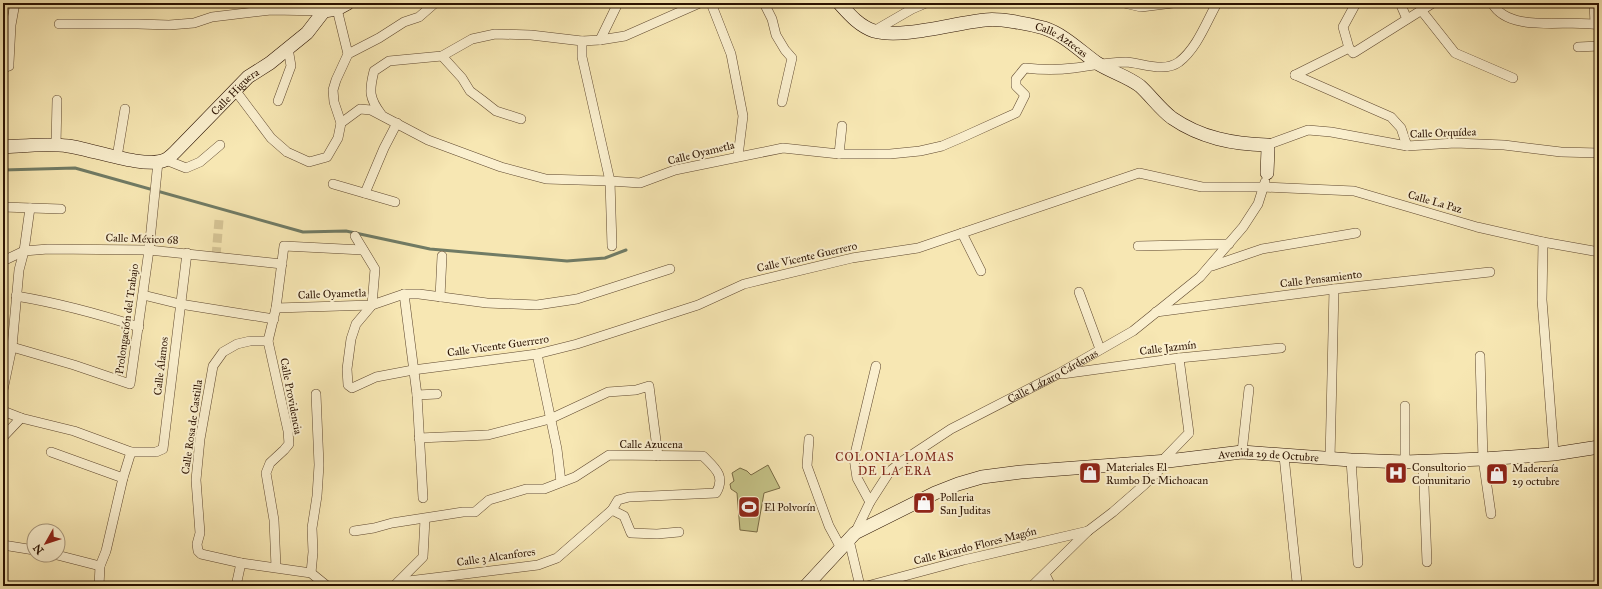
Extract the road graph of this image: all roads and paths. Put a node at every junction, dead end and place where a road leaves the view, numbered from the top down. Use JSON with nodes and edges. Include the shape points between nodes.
{"nodes":[{"id":1,"x":15,"y":3,"type":"edge"},
{"id":2,"x":435,"y":3,"type":"edge"},
{"id":3,"x":618,"y":3,"type":"edge"},
{"id":4,"x":700,"y":3,"type":"edge"},
{"id":5,"x":711,"y":3,"type":"edge"},
{"id":6,"x":764,"y":3,"type":"edge"},
{"id":7,"x":839,"y":3,"type":"edge"},
{"id":8,"x":926,"y":3,"type":"edge"},
{"id":9,"x":1124,"y":3,"type":"edge"},
{"id":10,"x":1173,"y":3,"type":"edge"},
{"id":11,"x":1216,"y":3,"type":"edge"},
{"id":12,"x":1356,"y":3,"type":"edge"},
{"id":13,"x":1400,"y":3,"type":"edge"},
{"id":14,"x":1433,"y":3,"type":"edge"},
{"id":15,"x":1492,"y":3,"type":"edge"},
{"id":16,"x":1594,"y":3,"type":"edge"},
{"id":17,"x":342,"y":6,"type":"edge"},
{"id":18,"x":1421,"y":10,"type":"junction"},
{"id":19,"x":324,"y":11,"type":"junction"},
{"id":20,"x":1407,"y":19,"type":"junction"},
{"id":21,"x":59,"y":24,"type":"dead end"},
{"id":22,"x":1597,"y":25,"type":"edge"},
{"id":23,"x":874,"y":31,"type":"junction"},
{"id":24,"x":600,"y":40,"type":"junction"},
{"id":25,"x":582,"y":41,"type":"junction"},
{"id":26,"x":1599,"y":46,"type":"edge"},
{"id":27,"x":1578,"y":47,"type":"dead end"},
{"id":28,"x":288,"y":48,"type":"junction"},
{"id":29,"x":1349,"y":48,"type":"junction"},
{"id":30,"x":348,"y":54,"type":"junction"},
{"id":31,"x":442,"y":56,"type":"junction"},
{"id":32,"x":1098,"y":64,"type":"junction"},
{"id":33,"x":3,"y":68,"type":"edge"},
{"id":34,"x":1513,"y":78,"type":"dead end"},
{"id":35,"x":235,"y":90,"type":"junction"},
{"id":36,"x":57,"y":100,"type":"dead end"},
{"id":37,"x":278,"y":101,"type":"dead end"},
{"id":38,"x":782,"y":102,"type":"dead end"},
{"id":39,"x":125,"y":109,"type":"dead end"},
{"id":40,"x":383,"y":116,"type":"junction"},
{"id":41,"x":522,"y":119,"type":"dead end"},
{"id":42,"x":341,"y":123,"type":"junction"},
{"id":43,"x":397,"y":123,"type":"junction"},
{"id":44,"x":842,"y":126,"type":"dead end"},
{"id":45,"x":56,"y":145,"type":"junction"},
{"id":46,"x":220,"y":145,"type":"dead end"},
{"id":47,"x":1407,"y":146,"type":"junction"},
{"id":48,"x":3,"y":147,"type":"edge"},
{"id":49,"x":1267,"y":147,"type":"junction"},
{"id":50,"x":1599,"y":153,"type":"edge"},
{"id":51,"x":839,"y":154,"type":"junction"},
{"id":52,"x":738,"y":156,"type":"junction"},
{"id":53,"x":117,"y":157,"type":"junction"},
{"id":54,"x":162,"y":161,"type":"junction"},
{"id":55,"x":1267,"y":173,"type":"joint"},
{"id":56,"x":610,"y":181,"type":"junction"},
{"id":57,"x":333,"y":184,"type":"dead end"},
{"id":58,"x":1263,"y":187,"type":"junction"},
{"id":59,"x":365,"y":193,"type":"junction"},
{"id":60,"x":395,"y":202,"type":"dead end"},
{"id":61,"x":3,"y":207,"type":"edge"},
{"id":62,"x":30,"y":208,"type":"junction"},
{"id":63,"x":61,"y":209,"type":"dead end"},
{"id":64,"x":962,"y":233,"type":"junction"},
{"id":65,"x":1356,"y":233,"type":"dead end"},
{"id":66,"x":355,"y":236,"type":"dead end"},
{"id":67,"x":1543,"y":242,"type":"junction"},
{"id":68,"x":1230,"y":244,"type":"junction"},
{"id":69,"x":612,"y":246,"type":"dead end"},
{"id":70,"x":1138,"y":246,"type":"dead end"},
{"id":71,"x":149,"y":250,"type":"junction"},
{"id":72,"x":363,"y":250,"type":"junction"},
{"id":73,"x":24,"y":251,"type":"junction"},
{"id":74,"x":1599,"y":252,"type":"edge"},
{"id":75,"x":187,"y":253,"type":"junction"},
{"id":76,"x":442,"y":256,"type":"dead end"},
{"id":77,"x":3,"y":261,"type":"edge"},
{"id":78,"x":282,"y":264,"type":"junction"},
{"id":79,"x":1210,"y":266,"type":"junction"},
{"id":80,"x":670,"y":269,"type":"dead end"},
{"id":81,"x":981,"y":271,"type":"dead end"},
{"id":82,"x":1490,"y":272,"type":"dead end"},
{"id":83,"x":1334,"y":290,"type":"junction"},
{"id":84,"x":1079,"y":292,"type":"dead end"},
{"id":85,"x":404,"y":294,"type":"junction"},
{"id":86,"x":143,"y":295,"type":"junction"},
{"id":87,"x":16,"y":296,"type":"junction"},
{"id":88,"x":440,"y":297,"type":"junction"},
{"id":89,"x":180,"y":304,"type":"junction"},
{"id":90,"x":372,"y":305,"type":"junction"},
{"id":91,"x":276,"y":308,"type":"junction"},
{"id":92,"x":1155,"y":312,"type":"junction"},
{"id":93,"x":274,"y":319,"type":"junction"},
{"id":94,"x":139,"y":328,"type":"junction"},
{"id":95,"x":268,"y":341,"type":"junction"},
{"id":96,"x":12,"y":348,"type":"junction"},
{"id":97,"x":1281,"y":348,"type":"dead end"},
{"id":98,"x":1100,"y":349,"type":"junction"},
{"id":99,"x":537,"y":354,"type":"junction"},
{"id":100,"x":1480,"y":356,"type":"dead end"},
{"id":101,"x":1179,"y":358,"type":"junction"},
{"id":102,"x":876,"y":366,"type":"dead end"},
{"id":103,"x":413,"y":370,"type":"junction"},
{"id":104,"x":1058,"y":374,"type":"junction"},
{"id":105,"x":1249,"y":389,"type":"dead end"},
{"id":106,"x":3,"y":390,"type":"edge"},
{"id":107,"x":316,"y":394,"type":"dead end"},
{"id":108,"x":437,"y":394,"type":"dead end"},
{"id":109,"x":417,"y":395,"type":"junction"},
{"id":110,"x":1405,"y":406,"type":"dead end"},
{"id":111,"x":3,"y":411,"type":"edge"},
{"id":112,"x":21,"y":418,"type":"junction"},
{"id":113,"x":550,"y":419,"type":"junction"},
{"id":114,"x":3,"y":437,"type":"edge"},
{"id":115,"x":419,"y":438,"type":"junction"},
{"id":116,"x":809,"y":439,"type":"dead end"},
{"id":117,"x":1599,"y":447,"type":"edge"},
{"id":118,"x":52,"y":452,"type":"dead end"},
{"id":119,"x":131,"y":452,"type":"junction"},
{"id":120,"x":1242,"y":452,"type":"junction"},
{"id":121,"x":1554,"y":454,"type":"junction"},
{"id":122,"x":658,"y":456,"type":"junction"},
{"id":123,"x":1284,"y":456,"type":"junction"},
{"id":124,"x":1330,"y":459,"type":"junction"},
{"id":125,"x":1483,"y":459,"type":"junction"},
{"id":126,"x":1351,"y":460,"type":"junction"},
{"id":127,"x":1164,"y":461,"type":"junction"},
{"id":128,"x":1423,"y":461,"type":"junction"},
{"id":129,"x":1405,"y":462,"type":"junction"},
{"id":130,"x":123,"y":478,"type":"junction"},
{"id":131,"x":561,"y":482,"type":"junction"},
{"id":132,"x":716,"y":493,"type":"joint"},
{"id":133,"x":423,"y":498,"type":"dead end"},
{"id":134,"x":870,"y":502,"type":"junction"},
{"id":135,"x":612,"y":510,"type":"junction"},
{"id":136,"x":1491,"y":514,"type":"dead end"},
{"id":137,"x":425,"y":519,"type":"junction"},
{"id":138,"x":354,"y":531,"type":"dead end"},
{"id":139,"x":1088,"y":531,"type":"junction"},
{"id":140,"x":679,"y":532,"type":"dead end"},
{"id":141,"x":848,"y":540,"type":"junction"},
{"id":142,"x":3,"y":545,"type":"edge"},
{"id":143,"x":26,"y":549,"type":"edge"},
{"id":144,"x":66,"y":557,"type":"edge"},
{"id":145,"x":1427,"y":562,"type":"dead end"},
{"id":146,"x":241,"y":563,"type":"junction"},
{"id":147,"x":1358,"y":563,"type":"dead end"},
{"id":148,"x":100,"y":566,"type":"junction"},
{"id":149,"x":276,"y":567,"type":"junction"},
{"id":150,"x":311,"y":573,"type":"junction"},
{"id":151,"x":1045,"y":574,"type":"junction"},
{"id":152,"x":1297,"y":582,"type":"dead end"},
{"id":153,"x":397,"y":584,"type":"edge"},
{"id":154,"x":98,"y":586,"type":"edge"},
{"id":155,"x":236,"y":586,"type":"edge"},
{"id":156,"x":327,"y":586,"type":"edge"},
{"id":157,"x":806,"y":586,"type":"edge"},
{"id":158,"x":860,"y":586,"type":"edge"},
{"id":159,"x":867,"y":586,"type":"edge"},
{"id":160,"x":1032,"y":586,"type":"edge"},
{"id":161,"x":1051,"y":586,"type":"edge"}],
"edges":[{"from":1,"to":33,"type":"street","via":[[11,25],[10,63]]},
{"from":2,"to":30,"type":"street","via":[[419,17],[404,22]]},
{"from":3,"to":24,"type":"street"},
{"from":4,"to":24,"type":"street","via":[[625,36]]},
{"from":5,"to":52,"type":"street","via":[[731,54],[743,116]]},
{"from":6,"to":38,"type":"street","via":[[776,35],[792,58]]},
{"from":7,"to":23,"type":"street","name":"Calle Aztecas","via":[[859,23]]},
{"from":8,"to":23,"type":"street"},
{"from":9,"to":10,"type":"street","via":[[1141,7]]},
{"from":11,"to":32,"type":"street","via":[[1192,49],[1178,62],[1166,67],[1125,62]]},
{"from":12,"to":29,"type":"street","via":[[1343,27]]},
{"from":13,"to":20,"type":"street"},
{"from":14,"to":18,"type":"street"},
{"from":15,"to":22,"type":"street","via":[[1495,9],[1507,17],[1524,22]]},
{"from":16,"to":22,"type":"street"},
{"from":17,"to":19,"type":"street"},
{"from":17,"to":30,"type":"street"},
{"from":18,"to":20,"type":"street"},
{"from":18,"to":34,"type":"street","via":[[1455,54]]},
{"from":19,"to":21,"type":"street","via":[[271,10],[169,25]]},
{"from":19,"to":28,"type":"street","name":"Calle Higuera","via":[[307,33]]},
{"from":20,"to":29,"type":"street","via":[[1355,52]]},
{"from":23,"to":32,"type":"street","name":"Calle Aztecas","via":[[895,33],[986,20],[1014,22],[1046,29]]},
{"from":24,"to":25,"type":"street"},
{"from":25,"to":31,"type":"street","via":[[495,34],[472,39]]},
{"from":25,"to":56,"type":"street","via":[[582,57]]},
{"from":26,"to":27,"type":"street"},
{"from":28,"to":35,"type":"street","name":"Calle Higuera","via":[[248,77]]},
{"from":28,"to":37,"type":"street","via":[[291,66]]},
{"from":29,"to":47,"type":"street","via":[[1295,75],[1391,117],[1401,128]]},
{"from":30,"to":42,"type":"street","via":[[333,90]]},
{"from":31,"to":40,"type":"street","via":[[389,61],[374,71],[370,84],[371,98]]},
{"from":31,"to":41,"type":"street","via":[[470,91],[496,111]]},
{"from":32,"to":49,"type":"street","name":"Calle Aztecas","via":[[1125,76],[1140,86],[1171,117],[1208,137]]},
{"from":32,"to":51,"type":"street","name":"Calle Oyametla","via":[[1047,70],[1025,68],[1016,79],[1016,86],[1025,95],[1016,113],[942,146],[913,152]]},
{"from":35,"to":42,"type":"street","via":[[271,138],[287,152],[309,162],[328,157],[338,138]]},
{"from":35,"to":54,"type":"street","name":"Calle Higuera","via":[[175,152]]},
{"from":36,"to":45,"type":"street"},
{"from":39,"to":53,"type":"street"},
{"from":40,"to":42,"type":"street","name":"Calle Oyametla","via":[[371,110],[360,109]]},
{"from":40,"to":43,"type":"street","name":"Calle Oyametla"},
{"from":43,"to":56,"type":"street","name":"Calle Oyametla","via":[[428,140],[509,169],[546,179]]},
{"from":43,"to":59,"type":"street"},
{"from":44,"to":51,"type":"street"},
{"from":45,"to":48,"type":"street"},
{"from":45,"to":53,"type":"street"},
{"from":46,"to":54,"type":"street","via":[[200,162],[186,168]]},
{"from":47,"to":49,"type":"street","name":"Calle Orquídea","via":[[1308,130]]},
{"from":47,"to":50,"type":"street","name":"Calle Orquídea","via":[[1455,142]]},
{"from":49,"to":55,"type":"street","name":"Calle Lázaro Cárdenas"},
{"from":51,"to":52,"type":"street","name":"Calle Oyametla","via":[[783,148]]},
{"from":52,"to":56,"type":"street","name":"Calle Oyametla","via":[[675,170],[640,183]]},
{"from":53,"to":54,"type":"street"},
{"from":54,"to":71,"type":"street","name":"Prolongación del Trabajo","via":[[156,182]]},
{"from":55,"to":58,"type":"street","name":"Calle Lázaro Cárdenas"},
{"from":56,"to":69,"type":"street"},
{"from":57,"to":59,"type":"street"},
{"from":58,"to":64,"type":"street","name":"Calle Vicente Guerrero","via":[[1202,188],[1139,174]]},
{"from":58,"to":67,"type":"street","name":"Calle La Paz","via":[[1354,191]]},
{"from":58,"to":68,"type":"street","name":"Calle Lázaro Cárdenas","via":[[1258,204]]},
{"from":59,"to":60,"type":"street"},
{"from":61,"to":62,"type":"street"},
{"from":62,"to":63,"type":"street"},
{"from":62,"to":73,"type":"street"},
{"from":64,"to":81,"type":"street"},
{"from":64,"to":99,"type":"street","name":"Calle Vicente Guerrero","via":[[918,248],[852,258],[744,284],[698,305],[577,344]]},
{"from":65,"to":79,"type":"street","via":[[1262,249]]},
{"from":66,"to":72,"type":"street"},
{"from":67,"to":74,"type":"street","name":"Calle La Paz"},
{"from":67,"to":121,"type":"street","via":[[1542,300]]},
{"from":68,"to":70,"type":"street"},
{"from":68,"to":79,"type":"street","name":"Calle Lázaro Cárdenas"},
{"from":71,"to":73,"type":"street","name":"Calle México 68"},
{"from":71,"to":75,"type":"street","name":"Calle México 68"},
{"from":71,"to":86,"type":"street","name":"Prolongación del Trabajo"},
{"from":72,"to":78,"type":"street","name":"Calle Providencia","via":[[284,246]]},
{"from":72,"to":90,"type":"street","via":[[375,269]]},
{"from":73,"to":77,"type":"street","name":"Calle México 68"},
{"from":73,"to":87,"type":"street"},
{"from":75,"to":78,"type":"street","name":"Calle México 68"},
{"from":75,"to":89,"type":"street","name":"Calle Álamos"},
{"from":76,"to":88,"type":"street"},
{"from":78,"to":91,"type":"street","name":"Calle Providencia"},
{"from":79,"to":92,"type":"street","name":"Calle Lázaro Cárdenas","via":[[1200,277]]},
{"from":80,"to":88,"type":"street","name":"Calle Oyametla","via":[[578,299],[537,305],[487,303]]},
{"from":82,"to":83,"type":"street","name":"Calle Pensamiento"},
{"from":83,"to":92,"type":"street","name":"Calle Pensamiento"},
{"from":83,"to":124,"type":"street"},
{"from":84,"to":98,"type":"street"},
{"from":85,"to":88,"type":"street","name":"Calle Oyametla"},
{"from":85,"to":90,"type":"street","name":"Calle Oyametla"},
{"from":85,"to":103,"type":"street"},
{"from":86,"to":89,"type":"street"},
{"from":86,"to":94,"type":"street","name":"Prolongación del Trabajo"},
{"from":87,"to":94,"type":"street","via":[[74,308]]},
{"from":87,"to":96,"type":"street"},
{"from":89,"to":93,"type":"street"},
{"from":89,"to":119,"type":"street","name":"Calle Álamos","via":[[163,449],[156,452]]},
{"from":90,"to":91,"type":"street","name":"Calle Oyametla"},
{"from":90,"to":103,"type":"street","name":"Calle Vicente Guerrero","via":[[356,324],[351,339],[348,385],[352,388],[376,377]]},
{"from":91,"to":93,"type":"street","name":"Calle Providencia"},
{"from":92,"to":98,"type":"street","name":"Calle Lázaro Cárdenas","via":[[1133,331]]},
{"from":93,"to":95,"type":"street","name":"Calle Providencia"},
{"from":94,"to":96,"type":"street","name":"Prolongación del Trabajo","via":[[130,384]]},
{"from":95,"to":146,"type":"street","name":"Calle Rosa de Castilla","via":[[237,344],[223,352],[213,366],[200,439],[196,480],[200,533],[198,551],[201,554]]},
{"from":95,"to":149,"type":"street","name":"Calle Providencia","via":[[288,431],[288,444],[270,463],[266,473],[274,520]]},
{"from":96,"to":106,"type":"street"},
{"from":97,"to":101,"type":"street","name":"Calle Jazmín"},
{"from":98,"to":104,"type":"street","name":"Calle Lázaro Cárdenas"},
{"from":99,"to":103,"type":"street","name":"Calle Vicente Guerrero"},
{"from":99,"to":113,"type":"street"},
{"from":100,"to":125,"type":"street"},
{"from":101,"to":104,"type":"street","name":"Calle Jazmín"},
{"from":101,"to":127,"type":"street","via":[[1189,433]]},
{"from":102,"to":134,"type":"street","via":[[854,458],[857,478]]},
{"from":103,"to":109,"type":"street"},
{"from":104,"to":134,"type":"street","name":"Calle Lázaro Cárdenas","via":[[951,429],[904,460],[890,471]]},
{"from":105,"to":120,"type":"street"},
{"from":107,"to":150,"type":"street","via":[[319,465],[312,528]]},
{"from":108,"to":109,"type":"street"},
{"from":109,"to":115,"type":"street"},
{"from":110,"to":129,"type":"street"},
{"from":111,"to":112,"type":"street"},
{"from":112,"to":114,"type":"street"},
{"from":112,"to":119,"type":"street","via":[[74,431]]},
{"from":113,"to":115,"type":"street","via":[[488,435]]},
{"from":113,"to":122,"type":"street","via":[[608,392],[636,390],[649,386]]},
{"from":113,"to":131,"type":"street"},
{"from":115,"to":133,"type":"street"},
{"from":116,"to":141,"type":"street","via":[[807,466],[829,526]]},
{"from":117,"to":121,"type":"street","name":"Avenida 29 de Octubre"},
{"from":118,"to":130,"type":"street"},
{"from":119,"to":130,"type":"street"},
{"from":120,"to":123,"type":"street","name":"Avenida 29 de Octubre"},
{"from":120,"to":127,"type":"street","name":"Avenida 29 de Octubre"},
{"from":121,"to":125,"type":"street","name":"Avenida 29 de Octubre"},
{"from":122,"to":131,"type":"street","name":"Calle Azucena","via":[[608,455],[575,477]]},
{"from":122,"to":132,"type":"street","name":"Calle Azucena","via":[[703,456],[719,474],[720,486]]},
{"from":123,"to":124,"type":"street","name":"Avenida 29 de Octubre"},
{"from":123,"to":152,"type":"street"},
{"from":124,"to":126,"type":"street","name":"Avenida 29 de Octubre"},
{"from":125,"to":128,"type":"street","name":"Avenida 29 de Octubre"},
{"from":125,"to":136,"type":"street"},
{"from":126,"to":129,"type":"street","name":"Avenida 29 de Octubre"},
{"from":126,"to":147,"type":"street"},
{"from":127,"to":139,"type":"street","via":[[1144,486]]},
{"from":127,"to":141,"type":"street","name":"Avenida 29 de Octubre","via":[[982,477],[935,493]]},
{"from":128,"to":129,"type":"street","name":"Avenida 29 de Octubre"},
{"from":128,"to":145,"type":"street"},
{"from":130,"to":148,"type":"street","via":[[108,545]]},
{"from":131,"to":137,"type":"street","name":"Calle Azucena","via":[[544,489],[526,489],[489,500],[475,512]]},
{"from":132,"to":135,"type":"street","name":"Calle 3 Alcanfores","via":[[629,497],[618,500]]},
{"from":134,"to":141,"type":"street","name":"Calle Lázaro Cárdenas"},
{"from":135,"to":140,"type":"street","via":[[624,516],[631,533]]},
{"from":135,"to":153,"type":"street","name":"Calle 3 Alcanfores","via":[[557,558],[538,565]]},
{"from":137,"to":138,"type":"street","name":"Calle Azucena"},
{"from":137,"to":153,"type":"street","via":[[423,557]]},
{"from":139,"to":151,"type":"street"},
{"from":139,"to":159,"type":"street","name":"Calle Ricardo Flores Magón"},
{"from":141,"to":157,"type":"street","name":"Calle Lázaro Cárdenas"},
{"from":141,"to":158,"type":"street"},
{"from":142,"to":143,"type":"street"},
{"from":144,"to":148,"type":"street"},
{"from":146,"to":149,"type":"street"},
{"from":146,"to":155,"type":"street"},
{"from":148,"to":154,"type":"street"},
{"from":149,"to":150,"type":"street"},
{"from":150,"to":156,"type":"street"},
{"from":151,"to":160,"type":"street"},
{"from":151,"to":161,"type":"street"}]}
